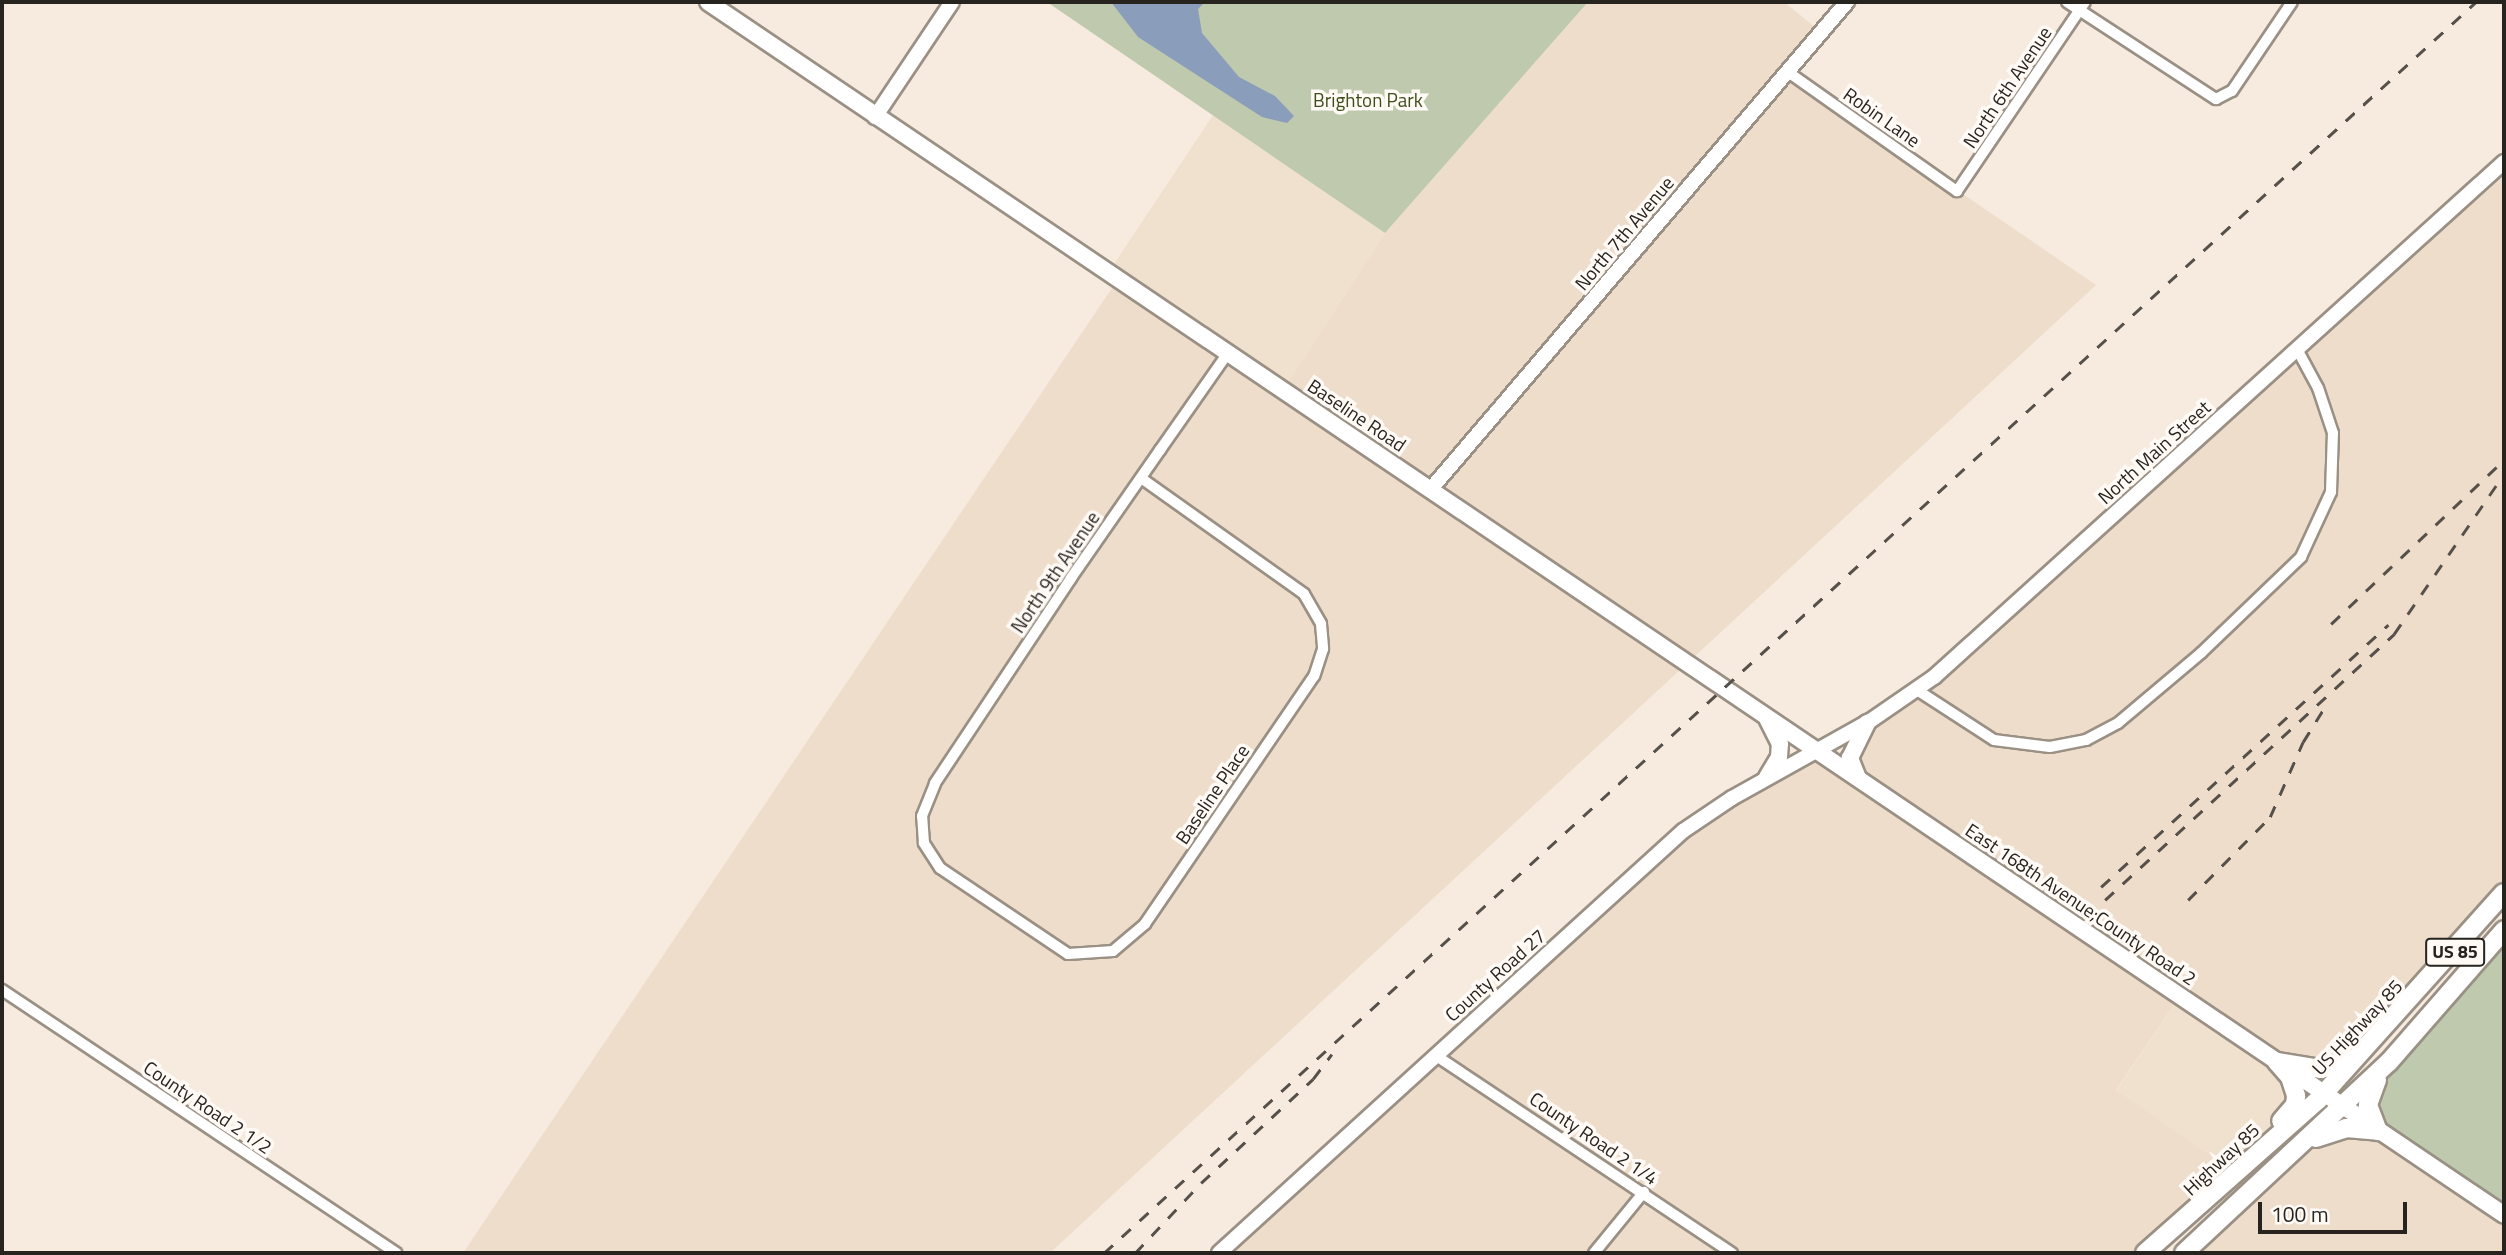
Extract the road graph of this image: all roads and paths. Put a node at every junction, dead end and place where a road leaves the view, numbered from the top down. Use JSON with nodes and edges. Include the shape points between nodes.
{"nodes":[{"id":1,"x":708,"y":2,"type":"edge"},
{"id":2,"x":951,"y":2,"type":"edge"},
{"id":3,"x":1847,"y":2,"type":"edge"},
{"id":4,"x":2067,"y":2,"type":"edge"},
{"id":5,"x":2292,"y":2,"type":"edge"},
{"id":6,"x":2082,"y":6,"type":"edge"},
{"id":7,"x":1788,"y":72,"type":"junction"},
{"id":8,"x":875,"y":117,"type":"junction"},
{"id":9,"x":2504,"y":162,"type":"edge"},
{"id":10,"x":1957,"y":191,"type":"joint"},
{"id":11,"x":2297,"y":349,"type":"junction"},
{"id":12,"x":1228,"y":353,"type":"junction"},
{"id":13,"x":1141,"y":478,"type":"junction"},
{"id":14,"x":1430,"y":489,"type":"junction"},
{"id":15,"x":1917,"y":690,"type":"junction"},
{"id":16,"x":1767,"y":718,"type":"junction"},
{"id":17,"x":1867,"y":723,"type":"junction"},
{"id":18,"x":1814,"y":750,"type":"junction"},
{"id":19,"x":1767,"y":777,"type":"junction"},
{"id":20,"x":1860,"y":780,"type":"junction"},
{"id":21,"x":922,"y":816,"type":"joint"},
{"id":22,"x":2504,"y":892,"type":"edge"},
{"id":23,"x":2504,"y":930,"type":"edge"},
{"id":24,"x":2,"y":990,"type":"edge"},
{"id":25,"x":1435,"y":1055,"type":"junction"},
{"id":26,"x":2362,"y":1055,"type":"junction"},
{"id":27,"x":2277,"y":1062,"type":"junction"},
{"id":28,"x":2389,"y":1062,"type":"junction"},
{"id":29,"x":2323,"y":1094,"type":"junction"},
{"id":30,"x":2343,"y":1108,"type":"junction"},
{"id":31,"x":2378,"y":1131,"type":"junction"},
{"id":32,"x":2309,"y":1141,"type":"junction"},
{"id":33,"x":2257,"y":1152,"type":"junction"},
{"id":34,"x":1644,"y":1192,"type":"junction"},
{"id":35,"x":2504,"y":1215,"type":"edge"},
{"id":36,"x":396,"y":1253,"type":"edge"},
{"id":37,"x":1219,"y":1253,"type":"edge"},
{"id":38,"x":1594,"y":1253,"type":"edge"},
{"id":39,"x":1732,"y":1253,"type":"edge"},
{"id":40,"x":2145,"y":1253,"type":"edge"},
{"id":41,"x":2183,"y":1253,"type":"edge"}],
"edges":[{"from":1,"to":8,"type":"main road"},
{"from":2,"to":8,"type":"street"},
{"from":3,"to":7,"type":"street","name":"North 7th Avenue"},
{"from":4,"to":6,"type":"street"},
{"from":5,"to":6,"type":"street","via":[[2232,91],[2220,99],[2203,94]]},
{"from":6,"to":10,"type":"street","name":"North 6th Avenue"},
{"from":7,"to":10,"type":"street","name":"Robin Lane"},
{"from":7,"to":14,"type":"street","name":"North 7th Avenue"},
{"from":8,"to":12,"type":"main road","name":"Baseline Road"},
{"from":9,"to":11,"type":"street","name":"North Main Street"},
{"from":11,"to":15,"type":"street","name":"North Main Street"},
{"from":11,"to":15,"type":"street","via":[[2318,388],[2333,433],[2336,461],[2328,500],[2295,565],[2201,653],[2109,729],[2086,740],[2050,747],[1994,740]]},
{"from":12,"to":13,"type":"street","name":"North 9th Avenue"},
{"from":12,"to":14,"type":"main road","name":"Baseline Road"},
{"from":13,"to":21,"type":"street","name":"North 9th Avenue","via":[[935,783]]},
{"from":13,"to":21,"type":"street","name":"Baseline Place","via":[[1304,594],[1322,631],[1314,676],[1145,924],[1113,951],[1069,954],[967,889],[931,857]]},
{"from":14,"to":16,"type":"main road","name":"Baseline Road"},
{"from":15,"to":17,"type":"street","name":"North Main Street"},
{"from":16,"to":18,"type":"main road","name":"Baseline Road"},
{"from":16,"to":19,"type":"main road","via":[[1780,744],[1779,757]]},
{"from":17,"to":18,"type":"street","name":"North Main Street"},
{"from":17,"to":20,"type":"main road","via":[[1852,745],[1850,758]]},
{"from":18,"to":19,"type":"street","name":"County Road 27"},
{"from":18,"to":20,"type":"main road","name":"East 168th Avenue;County Road 2"},
{"from":19,"to":25,"type":"street","name":"County Road 27","via":[[1698,820],[1656,853]]},
{"from":20,"to":27,"type":"main road","name":"East 168th Avenue;County Road 2"},
{"from":22,"to":26,"type":"highway","name":"US Highway 85","number":"US 85"},
{"from":23,"to":28,"type":"highway","number":"US 85"},
{"from":24,"to":36,"type":"street","name":"County Road 2 1/2"},
{"from":25,"to":34,"type":"street","name":"County Road 2 1/4"},
{"from":25,"to":37,"type":"street","name":"County Road 27"},
{"from":26,"to":27,"type":"highway","via":[[2321,1069]]},
{"from":26,"to":29,"type":"highway","name":"US Highway 85","number":"US 85"},
{"from":27,"to":29,"type":"main road","name":"East 168th Avenue;County Road 2"},
{"from":27,"to":33,"type":"highway","via":[[2293,1085],[2295,1105]]},
{"from":28,"to":30,"type":"highway","number":"US 85"},
{"from":28,"to":31,"type":"highway","via":[[2368,1100]]},
{"from":29,"to":30,"type":"main road","name":"East 168th Avenue;County Road 2"},
{"from":29,"to":33,"type":"highway","name":"Highway 85","number":"US 85"},
{"from":30,"to":31,"type":"main road","name":"East 168th Avenue;County Road 2"},
{"from":30,"to":32,"type":"highway","number":"US 85"},
{"from":31,"to":32,"type":"highway","via":[[2346,1128]]},
{"from":31,"to":35,"type":"main road","name":"East 168th Avenue;County Road 2"},
{"from":32,"to":41,"type":"highway","number":"US 85"},
{"from":33,"to":40,"type":"highway","name":"Highway 85","number":"US 85"},
{"from":34,"to":38,"type":"street"},
{"from":34,"to":39,"type":"street","name":"County Road 2 1/4"}]}
